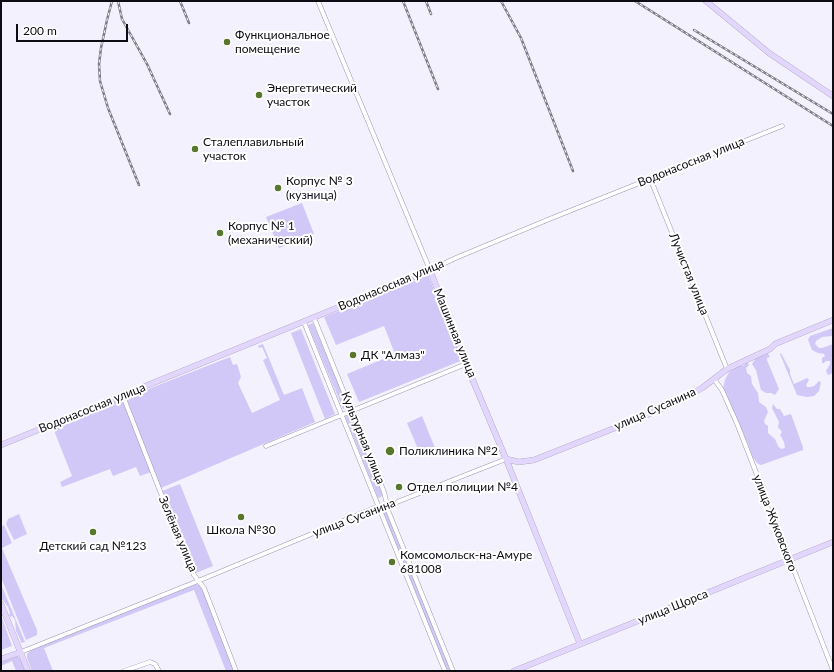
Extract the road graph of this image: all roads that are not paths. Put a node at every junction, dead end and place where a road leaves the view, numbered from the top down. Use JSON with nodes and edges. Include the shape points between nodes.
{"nodes":[{"id":1,"x":318,"y":1,"type":"edge"},
{"id":2,"x":706,"y":1,"type":"edge"},
{"id":3,"x":833,"y":96,"type":"edge"},
{"id":4,"x":782,"y":126,"type":"dead end"},
{"id":5,"x":650,"y":178,"type":"junction"},
{"id":6,"x":430,"y":270,"type":"junction"},
{"id":7,"x":314,"y":318,"type":"junction"},
{"id":8,"x":833,"y":320,"type":"edge"},
{"id":9,"x":304,"y":322,"type":"junction"},
{"id":10,"x":466,"y":364,"type":"junction"},
{"id":11,"x":727,"y":369,"type":"junction"},
{"id":12,"x":714,"y":379,"type":"junction"},
{"id":13,"x":123,"y":396,"type":"junction"},
{"id":14,"x":352,"y":410,"type":"junction"},
{"id":15,"x":342,"y":415,"type":"junction"},
{"id":16,"x":1,"y":445,"type":"edge"},
{"id":17,"x":266,"y":446,"type":"dead end"},
{"id":18,"x":506,"y":459,"type":"junction"},
{"id":19,"x":379,"y":506,"type":"junction"},
{"id":20,"x":387,"y":506,"type":"junction"},
{"id":21,"x":833,"y":542,"type":"edge"},
{"id":22,"x":790,"y":560,"type":"junction"},
{"id":23,"x":198,"y":581,"type":"junction"},
{"id":24,"x":1,"y":604,"type":"edge"},
{"id":25,"x":580,"y":644,"type":"junction"},
{"id":26,"x":21,"y":652,"type":"junction"},
{"id":27,"x":1,"y":659,"type":"edge"},
{"id":28,"x":833,"y":670,"type":"edge"},
{"id":29,"x":28,"y":671,"type":"edge"},
{"id":30,"x":124,"y":671,"type":"edge"},
{"id":31,"x":159,"y":671,"type":"edge"},
{"id":32,"x":236,"y":671,"type":"edge"},
{"id":33,"x":445,"y":671,"type":"edge"},
{"id":34,"x":453,"y":671,"type":"edge"},
{"id":35,"x":514,"y":671,"type":"edge"}],
"edges":[{"from":1,"to":6,"type":"street","name":"Машинная улица"},
{"from":2,"to":3,"type":"street","via":[[769,54]]},
{"from":4,"to":5,"type":"street","name":"Водонасосная улица"},
{"from":5,"to":6,"type":"street","name":"Водонасосная улица"},
{"from":5,"to":11,"type":"street","name":"Лучистая улица"},
{"from":6,"to":7,"type":"street","name":"Водонасосная улица"},
{"from":6,"to":10,"type":"street","name":"Машинная улица"},
{"from":7,"to":9,"type":"street","name":"Водонасосная улица"},
{"from":7,"to":14,"type":"street","name":"Культурная улица"},
{"from":8,"to":11,"type":"street","name":"улица Сусанина","via":[[776,344]]},
{"from":9,"to":13,"type":"street","name":"Водонасосная улица"},
{"from":9,"to":15,"type":"street","name":"Культурная улица"},
{"from":10,"to":14,"type":"street"},
{"from":10,"to":18,"type":"street","name":"Машинная улица"},
{"from":11,"to":12,"type":"street","name":"улица Сусанина"},
{"from":12,"to":18,"type":"street","name":"улица Сусанина","via":[[677,402],[534,460],[519,462]]},
{"from":12,"to":22,"type":"street","name":"улица Жуковского","via":[[722,390],[738,426],[764,499]]},
{"from":13,"to":16,"type":"street","name":"Водонасосная улица"},
{"from":13,"to":23,"type":"street","name":"Зелёная улица"},
{"from":14,"to":15,"type":"street"},
{"from":14,"to":20,"type":"street","name":"Культурная улица"},
{"from":15,"to":17,"type":"street"},
{"from":15,"to":19,"type":"street","name":"Культурная улица"},
{"from":18,"to":20,"type":"street","name":"улица Сусанина"},
{"from":18,"to":25,"type":"street","name":"Машинная улица"},
{"from":19,"to":20,"type":"street","name":"улица Сусанина"},
{"from":19,"to":23,"type":"street","name":"улица Сусанина"},
{"from":19,"to":33,"type":"street","name":"Культурная улица"},
{"from":20,"to":34,"type":"street","name":"Культурная улица"},
{"from":21,"to":22,"type":"street","name":"улица Щорса"},
{"from":22,"to":25,"type":"street","name":"улица Щорса"},
{"from":22,"to":28,"type":"street","name":"улица Жуковского"},
{"from":23,"to":26,"type":"street","name":"улица Сусанина"},
{"from":23,"to":32,"type":"street","name":"Зелёная улица","via":[[204,588]]},
{"from":24,"to":26,"type":"street"},
{"from":25,"to":35,"type":"street","name":"улица Щорса"},
{"from":26,"to":27,"type":"street","name":"улица Сусанина"},
{"from":26,"to":29,"type":"street"},
{"from":30,"to":31,"type":"street","via":[[150,662],[154,662]]}]}
